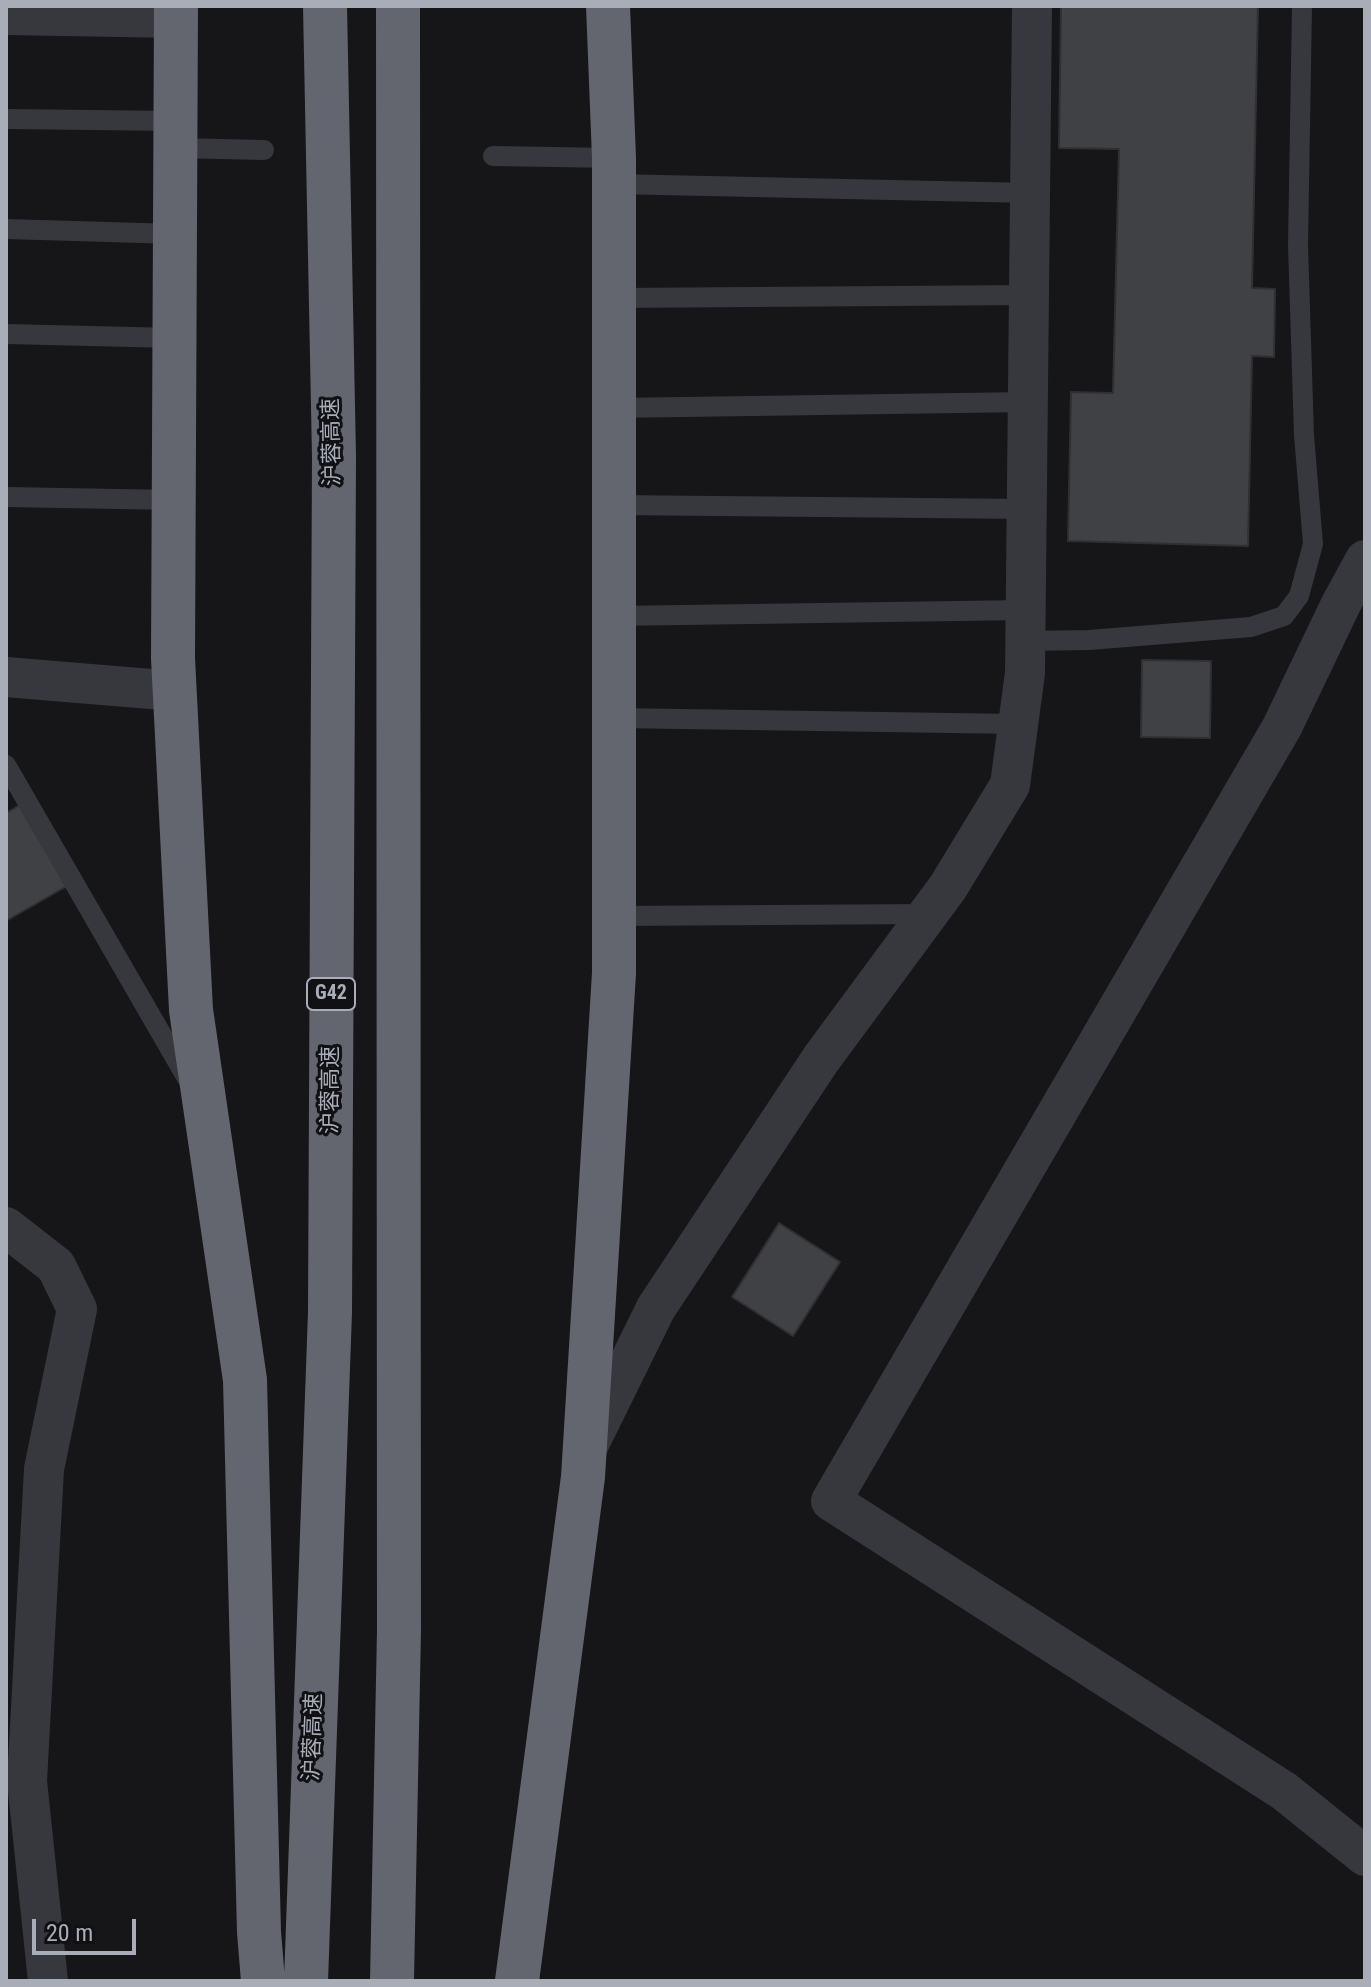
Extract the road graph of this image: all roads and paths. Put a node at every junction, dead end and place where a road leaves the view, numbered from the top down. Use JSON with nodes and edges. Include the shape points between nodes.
{"nodes":[{"id":1,"x":325,"y":6,"type":"edge"},
{"id":2,"x":398,"y":6,"type":"edge"},
{"id":3,"x":608,"y":6,"type":"edge"},
{"id":4,"x":1032,"y":6,"type":"edge"},
{"id":5,"x":1302,"y":6,"type":"edge"},
{"id":6,"x":176,"y":12,"type":"edge"},
{"id":7,"x":6,"y":15,"type":"edge"},
{"id":8,"x":6,"y":119,"type":"edge"},
{"id":9,"x":176,"y":135,"type":"junction"},
{"id":10,"x":264,"y":150,"type":"dead end"},
{"id":11,"x":493,"y":156,"type":"dead end"},
{"id":12,"x":614,"y":171,"type":"junction"},
{"id":13,"x":1031,"y":193,"type":"junction"},
{"id":14,"x":6,"y":229,"type":"edge"},
{"id":15,"x":176,"y":234,"type":"junction"},
{"id":16,"x":1030,"y":295,"type":"junction"},
{"id":17,"x":614,"y":298,"type":"junction"},
{"id":18,"x":6,"y":334,"type":"edge"},
{"id":19,"x":175,"y":338,"type":"junction"},
{"id":20,"x":1028,"y":402,"type":"junction"},
{"id":21,"x":614,"y":408,"type":"junction"},
{"id":22,"x":6,"y":497,"type":"edge"},
{"id":23,"x":175,"y":500,"type":"junction"},
{"id":24,"x":614,"y":505,"type":"junction"},
{"id":25,"x":1027,"y":509,"type":"junction"},
{"id":26,"x":1365,"y":560,"type":"edge"},
{"id":27,"x":614,"y":616,"type":"junction"},
{"id":28,"x":1026,"y":626,"type":"junction"},
{"id":29,"x":6,"y":677,"type":"edge"},
{"id":30,"x":175,"y":691,"type":"junction"},
{"id":31,"x":614,"y":718,"type":"junction"},
{"id":32,"x":1018,"y":724,"type":"junction"},
{"id":33,"x":6,"y":765,"type":"edge"},
{"id":34,"x":929,"y":914,"type":"junction"},
{"id":35,"x":614,"y":916,"type":"junction"},
{"id":36,"x":206,"y":1110,"type":"junction"},
{"id":37,"x":6,"y":1227,"type":"edge"},
{"id":38,"x":585,"y":1453,"type":"junction"},
{"id":39,"x":1365,"y":1856,"type":"edge"},
{"id":40,"x":48,"y":1981,"type":"edge"},
{"id":41,"x":263,"y":1981,"type":"edge"},
{"id":42,"x":306,"y":1981,"type":"edge"},
{"id":43,"x":392,"y":1981,"type":"edge"},
{"id":44,"x":517,"y":1981,"type":"edge"}],
"edges":[{"from":1,"to":42,"type":"highway","name":"沪蓉高速","number":"G42","via":[[334,456],[330,1296]]},
{"from":2,"to":43,"type":"highway","via":[[399,1630]]},
{"from":3,"to":12,"type":"highway"},
{"from":4,"to":13,"type":"street"},
{"from":5,"to":28,"type":"lane","via":[[1298,245],[1313,544],[1299,596],[1284,616],[1251,627],[1089,640]]},
{"from":6,"to":7,"type":"street"},
{"from":6,"to":9,"type":"highway"},
{"from":8,"to":9,"type":"lane"},
{"from":9,"to":10,"type":"lane"},
{"from":9,"to":15,"type":"highway"},
{"from":11,"to":12,"type":"lane"},
{"from":12,"to":13,"type":"lane"},
{"from":12,"to":17,"type":"highway"},
{"from":13,"to":16,"type":"street"},
{"from":14,"to":15,"type":"lane"},
{"from":15,"to":19,"type":"highway"},
{"from":16,"to":17,"type":"lane"},
{"from":16,"to":20,"type":"street"},
{"from":17,"to":21,"type":"highway"},
{"from":18,"to":19,"type":"lane"},
{"from":19,"to":23,"type":"highway"},
{"from":20,"to":21,"type":"lane"},
{"from":20,"to":25,"type":"street"},
{"from":21,"to":24,"type":"highway"},
{"from":22,"to":23,"type":"lane"},
{"from":23,"to":30,"type":"highway"},
{"from":24,"to":25,"type":"lane"},
{"from":24,"to":27,"type":"highway"},
{"from":25,"to":28,"type":"street"},
{"from":26,"to":39,"type":"street","via":[[1282,727],[831,1501],[1284,1791]]},
{"from":27,"to":28,"type":"lane"},
{"from":27,"to":31,"type":"highway"},
{"from":28,"to":32,"type":"street"},
{"from":29,"to":30,"type":"street"},
{"from":30,"to":36,"type":"highway","via":[[191,1010]]},
{"from":31,"to":32,"type":"lane"},
{"from":31,"to":35,"type":"highway"},
{"from":32,"to":34,"type":"street","via":[[1010,785]]},
{"from":33,"to":36,"type":"lane"},
{"from":34,"to":35,"type":"lane"},
{"from":34,"to":38,"type":"street","via":[[821,1059],[656,1308]]},
{"from":35,"to":38,"type":"highway"},
{"from":36,"to":41,"type":"highway","via":[[245,1380]]},
{"from":37,"to":40,"type":"street","via":[[56,1266],[77,1309],[44,1469],[27,1781]]},
{"from":38,"to":44,"type":"highway"}]}
